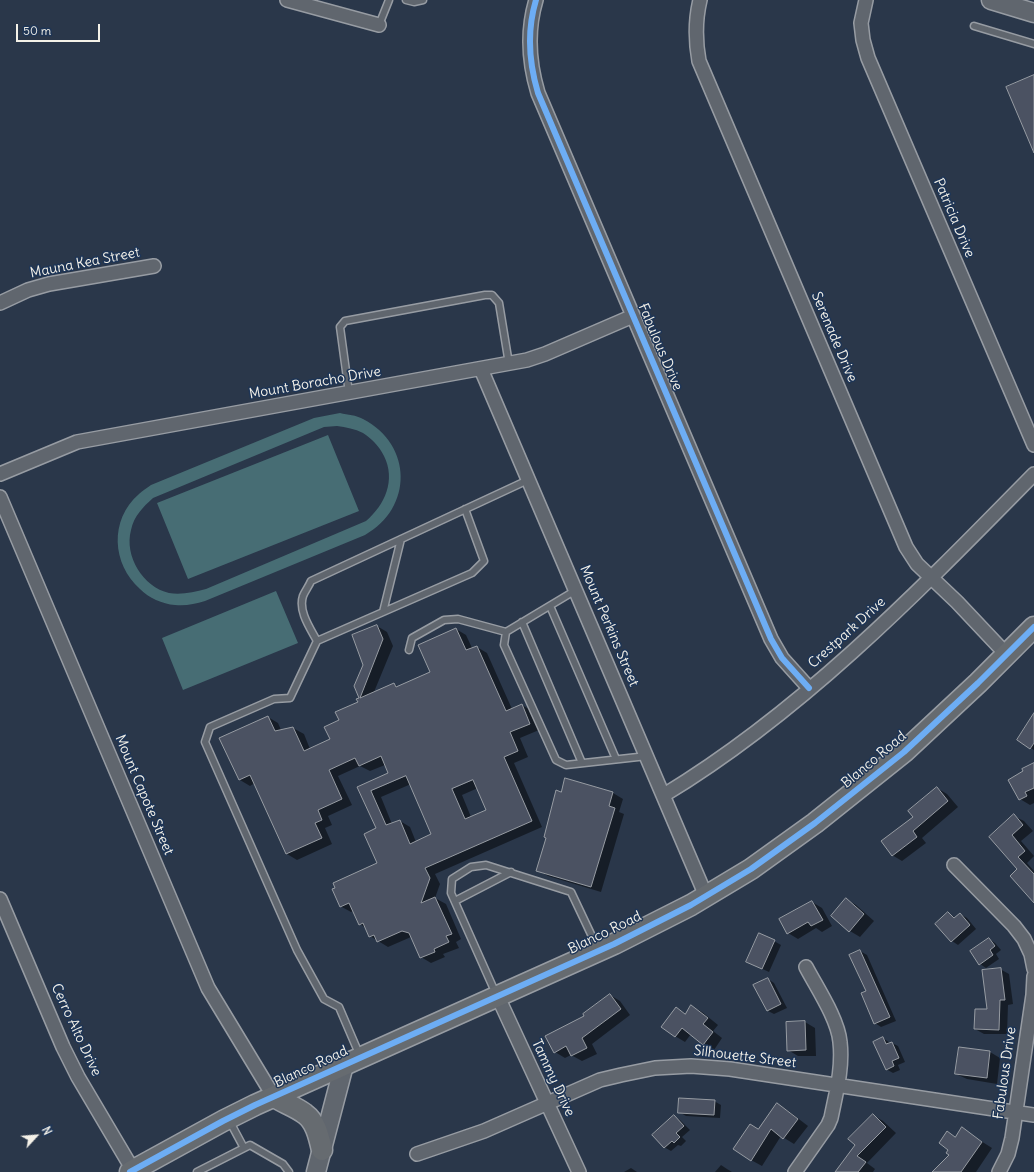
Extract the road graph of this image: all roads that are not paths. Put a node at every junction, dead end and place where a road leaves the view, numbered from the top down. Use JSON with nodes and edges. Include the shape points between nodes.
{"nodes":[{"id":1,"x":291,"y":0,"type":"edge"},
{"id":2,"x":388,"y":0,"type":"edge"},
{"id":3,"x":406,"y":0,"type":"edge"},
{"id":4,"x":423,"y":0,"type":"edge"},
{"id":5,"x":536,"y":0,"type":"edge"},
{"id":6,"x":700,"y":0,"type":"edge"},
{"id":7,"x":866,"y":0,"type":"edge"},
{"id":8,"x":990,"y":0,"type":"edge"},
{"id":9,"x":1034,"y":12,"type":"edge"},
{"id":10,"x":379,"y":25,"type":"joint"},
{"id":11,"x":974,"y":26,"type":"dead end"},
{"id":12,"x":1034,"y":44,"type":"edge"},
{"id":13,"x":154,"y":266,"type":"dead end"},
{"id":14,"x":0,"y":303,"type":"edge"},
{"id":15,"x":634,"y":316,"type":"junction"},
{"id":16,"x":509,"y":364,"type":"junction"},
{"id":17,"x":481,"y":369,"type":"junction"},
{"id":18,"x":349,"y":393,"type":"junction"},
{"id":19,"x":1034,"y":445,"type":"edge"},
{"id":20,"x":0,"y":474,"type":"edge"},
{"id":21,"x":1034,"y":474,"type":"edge"},
{"id":22,"x":529,"y":480,"type":"junction"},
{"id":23,"x":0,"y":497,"type":"edge"},
{"id":24,"x":465,"y":509,"type":"junction"},
{"id":25,"x":401,"y":539,"type":"junction"},
{"id":26,"x":932,"y":578,"type":"junction"},
{"id":27,"x":576,"y":590,"type":"junction"},
{"id":28,"x":550,"y":606,"type":"junction"},
{"id":29,"x":383,"y":612,"type":"junction"},
{"id":30,"x":522,"y":622,"type":"junction"},
{"id":31,"x":1034,"y":627,"type":"edge"},
{"id":32,"x":506,"y":632,"type":"junction"},
{"id":33,"x":317,"y":641,"type":"junction"},
{"id":34,"x":409,"y":650,"type":"dead end"},
{"id":35,"x":1007,"y":655,"type":"junction"},
{"id":36,"x":809,"y":688,"type":"junction"},
{"id":37,"x":647,"y":756,"type":"junction"},
{"id":38,"x":616,"y":759,"type":"junction"},
{"id":39,"x":582,"y":763,"type":"junction"},
{"id":40,"x":664,"y":795,"type":"junction"},
{"id":41,"x":954,"y":865,"type":"dead end"},
{"id":42,"x":511,"y":872,"type":"junction"},
{"id":43,"x":706,"y":896,"type":"junction"},
{"id":44,"x":0,"y":899,"type":"edge"},
{"id":45,"x":455,"y":901,"type":"junction"},
{"id":46,"x":598,"y":950,"type":"junction"},
{"id":47,"x":806,"y":966,"type":"dead end"},
{"id":48,"x":1034,"y":969,"type":"edge"},
{"id":49,"x":1034,"y":976,"type":"edge"},
{"id":50,"x":498,"y":997,"type":"junction"},
{"id":51,"x":352,"y":1061,"type":"junction"},
{"id":52,"x":838,"y":1085,"type":"junction"},
{"id":53,"x":274,"y":1097,"type":"junction"},
{"id":54,"x":547,"y":1103,"type":"junction"},
{"id":55,"x":1015,"y":1112,"type":"junction"},
{"id":56,"x":1034,"y":1115,"type":"edge"},
{"id":57,"x":228,"y":1119,"type":"junction"},
{"id":58,"x":244,"y":1148,"type":"junction"},
{"id":59,"x":322,"y":1150,"type":"junction"},
{"id":60,"x":417,"y":1154,"type":"dead end"},
{"id":61,"x":136,"y":1170,"type":"edge"},
{"id":62,"x":198,"y":1172,"type":"edge"},
{"id":63,"x":289,"y":1172,"type":"edge"},
{"id":64,"x":316,"y":1172,"type":"edge"},
{"id":65,"x":579,"y":1172,"type":"edge"},
{"id":66,"x":795,"y":1172,"type":"edge"},
{"id":67,"x":1000,"y":1172,"type":"edge"}],
"edges":[{"from":1,"to":10,"type":"street"},
{"from":2,"to":10,"type":"lane"},
{"from":3,"to":4,"type":"lane"},
{"from":5,"to":15,"type":"street","name":"Fabulous Drive","via":[[530,45],[531,65],[538,93]]},
{"from":6,"to":26,"type":"street","name":"Serenade Drive","via":[[695,30],[699,61],[906,547],[917,564]]},
{"from":7,"to":19,"type":"street","name":"Patricia Drive","via":[[861,23],[868,58]]},
{"from":8,"to":9,"type":"street"},
{"from":11,"to":12,"type":"lane"},
{"from":13,"to":14,"type":"street","name":"Mauna Kea Street","via":[[49,284]]},
{"from":15,"to":16,"type":"street","name":"Mount Boracho Drive","via":[[545,354]]},
{"from":15,"to":36,"type":"street","name":"Fabulous Drive","via":[[771,639],[782,658]]},
{"from":16,"to":17,"type":"street","name":"Mount Boracho Drive"},
{"from":16,"to":18,"type":"lane","via":[[499,303],[492,296],[485,295],[462,299],[345,321],[340,327],[340,338]]},
{"from":17,"to":18,"type":"street","name":"Mount Boracho Drive"},
{"from":17,"to":22,"type":"street","name":"Mount Perkins Street"},
{"from":18,"to":20,"type":"street","name":"Mount Boracho Drive","via":[[77,442]]},
{"from":21,"to":26,"type":"street","name":"Crestpark Drive"},
{"from":22,"to":24,"type":"lane"},
{"from":22,"to":27,"type":"street","name":"Mount Perkins Street"},
{"from":23,"to":53,"type":"street","name":"Mount Capote Street","via":[[208,988]]},
{"from":24,"to":25,"type":"lane"},
{"from":24,"to":29,"type":"lane","via":[[484,561],[472,573]]},
{"from":25,"to":29,"type":"lane"},
{"from":25,"to":33,"type":"lane","via":[[311,581],[303,596],[302,608]]},
{"from":26,"to":35,"type":"street","name":"Serenade Drive"},
{"from":26,"to":36,"type":"street","name":"Crestpark Drive"},
{"from":27,"to":28,"type":"lane"},
{"from":27,"to":37,"type":"street","name":"Mount Perkins Street"},
{"from":28,"to":30,"type":"lane"},
{"from":28,"to":38,"type":"lane"},
{"from":29,"to":33,"type":"lane"},
{"from":30,"to":32,"type":"lane"},
{"from":30,"to":39,"type":"lane"},
{"from":31,"to":35,"type":"main road","name":"Blanco Road"},
{"from":32,"to":34,"type":"lane","via":[[458,619],[444,620],[412,638]]},
{"from":32,"to":39,"type":"lane","via":[[504,645],[556,760],[566,765]]},
{"from":33,"to":51,"type":"lane","via":[[290,698],[274,699],[210,727],[205,742],[297,950],[324,999],[339,1008]]},
{"from":35,"to":43,"type":"main road","name":"Blanco Road","via":[[904,752],[816,823],[751,869]]},
{"from":36,"to":40,"type":"street","name":"Crestpark Drive","via":[[715,763]]},
{"from":37,"to":38,"type":"lane"},
{"from":37,"to":40,"type":"street","name":"Mount Perkins Street"},
{"from":38,"to":39,"type":"lane"},
{"from":40,"to":43,"type":"street","name":"Mount Perkins Street"},
{"from":41,"to":48,"type":"street","via":[[1024,939]]},
{"from":42,"to":45,"type":"lane"},
{"from":42,"to":45,"type":"lane","via":[[486,865],[471,867],[452,879],[451,893]]},
{"from":42,"to":46,"type":"lane","via":[[571,892]]},
{"from":43,"to":46,"type":"main road","name":"Blanco Road"},
{"from":44,"to":61,"type":"street","name":"Cerro Alto Drive","via":[[78,1077]]},
{"from":45,"to":50,"type":"lane"},
{"from":46,"to":50,"type":"main road","name":"Blanco Road"},
{"from":47,"to":52,"type":"street","via":[[835,1022],[840,1041]]},
{"from":49,"to":55,"type":"street","name":"Fabulous Drive"},
{"from":50,"to":51,"type":"main road","name":"Blanco Road"},
{"from":50,"to":54,"type":"street","name":"Tammy Drive"},
{"from":51,"to":53,"type":"main road","name":"Blanco Road"},
{"from":51,"to":59,"type":"street"},
{"from":52,"to":54,"type":"street","name":"Silhouette Street","via":[[730,1069],[690,1066],[655,1068],[600,1080]]},
{"from":52,"to":55,"type":"street","name":"Silhouette Street"},
{"from":52,"to":66,"type":"street","via":[[828,1125]]},
{"from":53,"to":57,"type":"main road","name":"Blanco Road"},
{"from":53,"to":59,"type":"main road","via":[[305,1114],[318,1134]]},
{"from":54,"to":60,"type":"street","name":"Silhouette Street","via":[[484,1131]]},
{"from":54,"to":65,"type":"street","name":"Tammy Drive"},
{"from":55,"to":56,"type":"street","name":"Silhouette Street"},
{"from":55,"to":67,"type":"street","name":"Fabulous Drive","via":[[1008,1154]]},
{"from":57,"to":58,"type":"lane"},
{"from":57,"to":61,"type":"main road","name":"Blanco Road"},
{"from":58,"to":62,"type":"lane"},
{"from":58,"to":63,"type":"lane","via":[[250,1145],[283,1164]]},
{"from":59,"to":64,"type":"street"}]}
